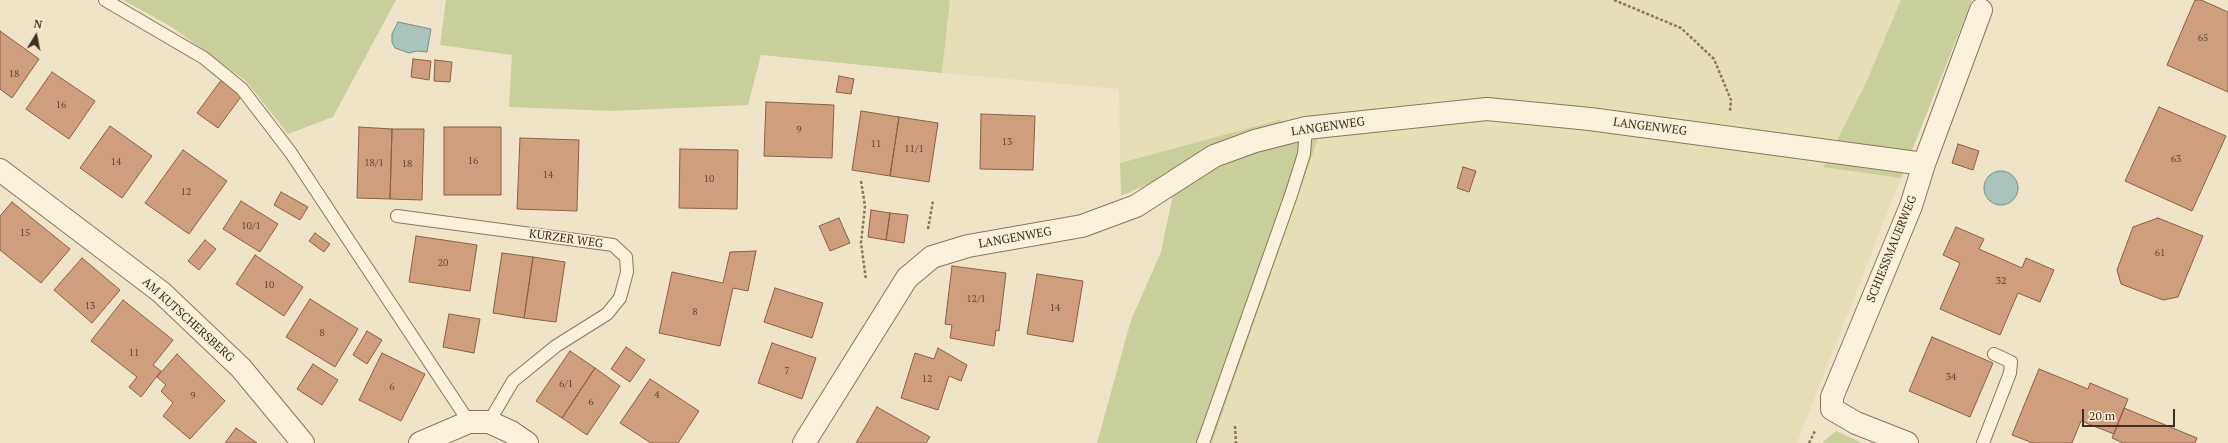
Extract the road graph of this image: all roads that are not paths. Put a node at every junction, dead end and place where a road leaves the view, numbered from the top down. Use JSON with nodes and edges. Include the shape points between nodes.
{"nodes":[{"id":1,"x":105,"y":0,"type":"edge"},
{"id":2,"x":1981,"y":10,"type":"dead end"},
{"id":3,"x":1306,"y":128,"type":"junction"},
{"id":4,"x":1924,"y":164,"type":"junction"},
{"id":5,"x":0,"y":170,"type":"edge"},
{"id":6,"x":397,"y":216,"type":"dead end"},
{"id":7,"x":1994,"y":354,"type":"dead end"},
{"id":8,"x":479,"y":422,"type":"junction"},
{"id":9,"x":303,"y":443,"type":"edge"},
{"id":10,"x":420,"y":443,"type":"edge"},
{"id":11,"x":526,"y":443,"type":"edge"},
{"id":12,"x":804,"y":443,"type":"edge"},
{"id":13,"x":1203,"y":443,"type":"edge"},
{"id":14,"x":1907,"y":443,"type":"edge"},
{"id":15,"x":1983,"y":443,"type":"edge"}],
"edges":[{"from":1,"to":8,"type":"lane","via":[[204,58],[242,89],[291,153]]},
{"from":2,"to":4,"type":"street","name":"SCHIESSMAUERWEG"},
{"from":3,"to":4,"type":"street","name":"LANGENWEG","via":[[1487,109],[1590,119]]},
{"from":3,"to":12,"type":"street","name":"LANGENWEG","via":[[1255,141],[1214,156],[1136,206],[1082,226],[968,246],[932,257],[907,278]]},
{"from":3,"to":13,"type":"lane","via":[[1304,154],[1291,195]]},
{"from":4,"to":14,"type":"street","name":"SCHIESSMAUERWEG","via":[[1911,206],[1832,397],[1832,409],[1856,423]]},
{"from":5,"to":9,"type":"street","name":"AM KUTSCHERSBERG","via":[[161,292],[242,368]]},
{"from":6,"to":8,"type":"lane","name":"KURZER WEG","via":[[613,245],[626,257],[627,272],[620,298],[607,314],[556,346],[513,381]]},
{"from":7,"to":15,"type":"lane","via":[[2010,362],[2010,373]]},
{"from":8,"to":10,"type":"street"},
{"from":8,"to":11,"type":"street","via":[[511,432]]}]}
